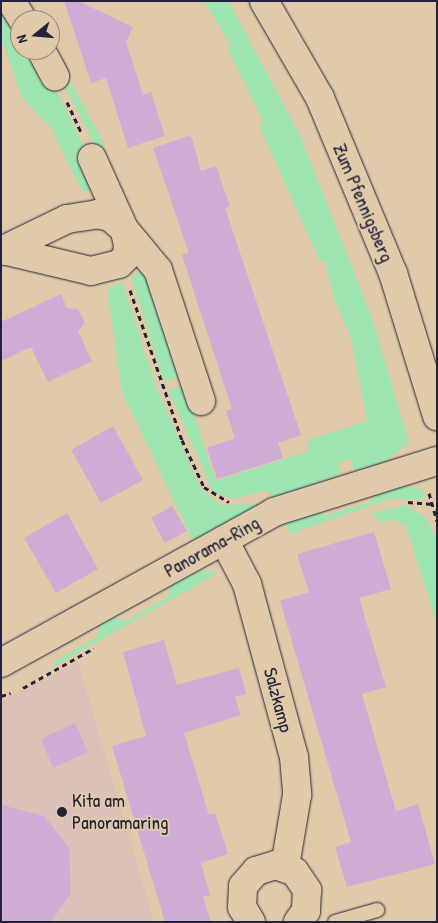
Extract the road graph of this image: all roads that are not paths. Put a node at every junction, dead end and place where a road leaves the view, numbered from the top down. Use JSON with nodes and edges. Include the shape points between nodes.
{"nodes":[{"id":1,"x":264,"y":1,"type":"edge"},
{"id":2,"x":46,"y":60,"type":"edge"},
{"id":3,"x":55,"y":76,"type":"road end"},
{"id":4,"x":92,"y":158,"type":"road end"},
{"id":5,"x":124,"y":229,"type":"junction"},
{"id":6,"x":2,"y":251,"type":"edge"},
{"id":7,"x":201,"y":401,"type":"dead end"},
{"id":8,"x":437,"y":416,"type":"edge"},
{"id":9,"x":429,"y":463,"type":"edge"},
{"id":10,"x":224,"y":540,"type":"junction"},
{"id":11,"x":1,"y":663,"type":"edge"},
{"id":12,"x":285,"y":867,"type":"junction"},
{"id":13,"x":376,"y":910,"type":"dead end"},
{"id":14,"x":301,"y":921,"type":"edge"},
{"id":15,"x":251,"y":922,"type":"edge"},
{"id":16,"x":335,"y":922,"type":"edge"}],
"edges":[{"from":1,"to":8,"type":"street","name":"Zum Pfennigsberg","via":[[320,98],[393,273]]},
{"from":2,"to":3,"type":"street"},
{"from":4,"to":5,"type":"street"},
{"from":5,"to":6,"type":"street","via":[[110,217],[83,215]]},
{"from":5,"to":6,"type":"street","via":[[127,256],[105,269],[91,271]]},
{"from":5,"to":7,"type":"street","via":[[158,270]]},
{"from":9,"to":10,"type":"street","name":"Panorama-Ring","via":[[298,502]]},
{"from":10,"to":11,"type":"street","name":"Panorama-Ring"},
{"from":10,"to":12,"type":"street","name":"Salzkamp","via":[[247,584],[294,757],[297,795]]},
{"from":12,"to":14,"type":"street","via":[[307,890],[306,911]]},
{"from":12,"to":15,"type":"street","via":[[265,866],[246,882],[242,907]]},
{"from":13,"to":16,"type":"lane"}]}
